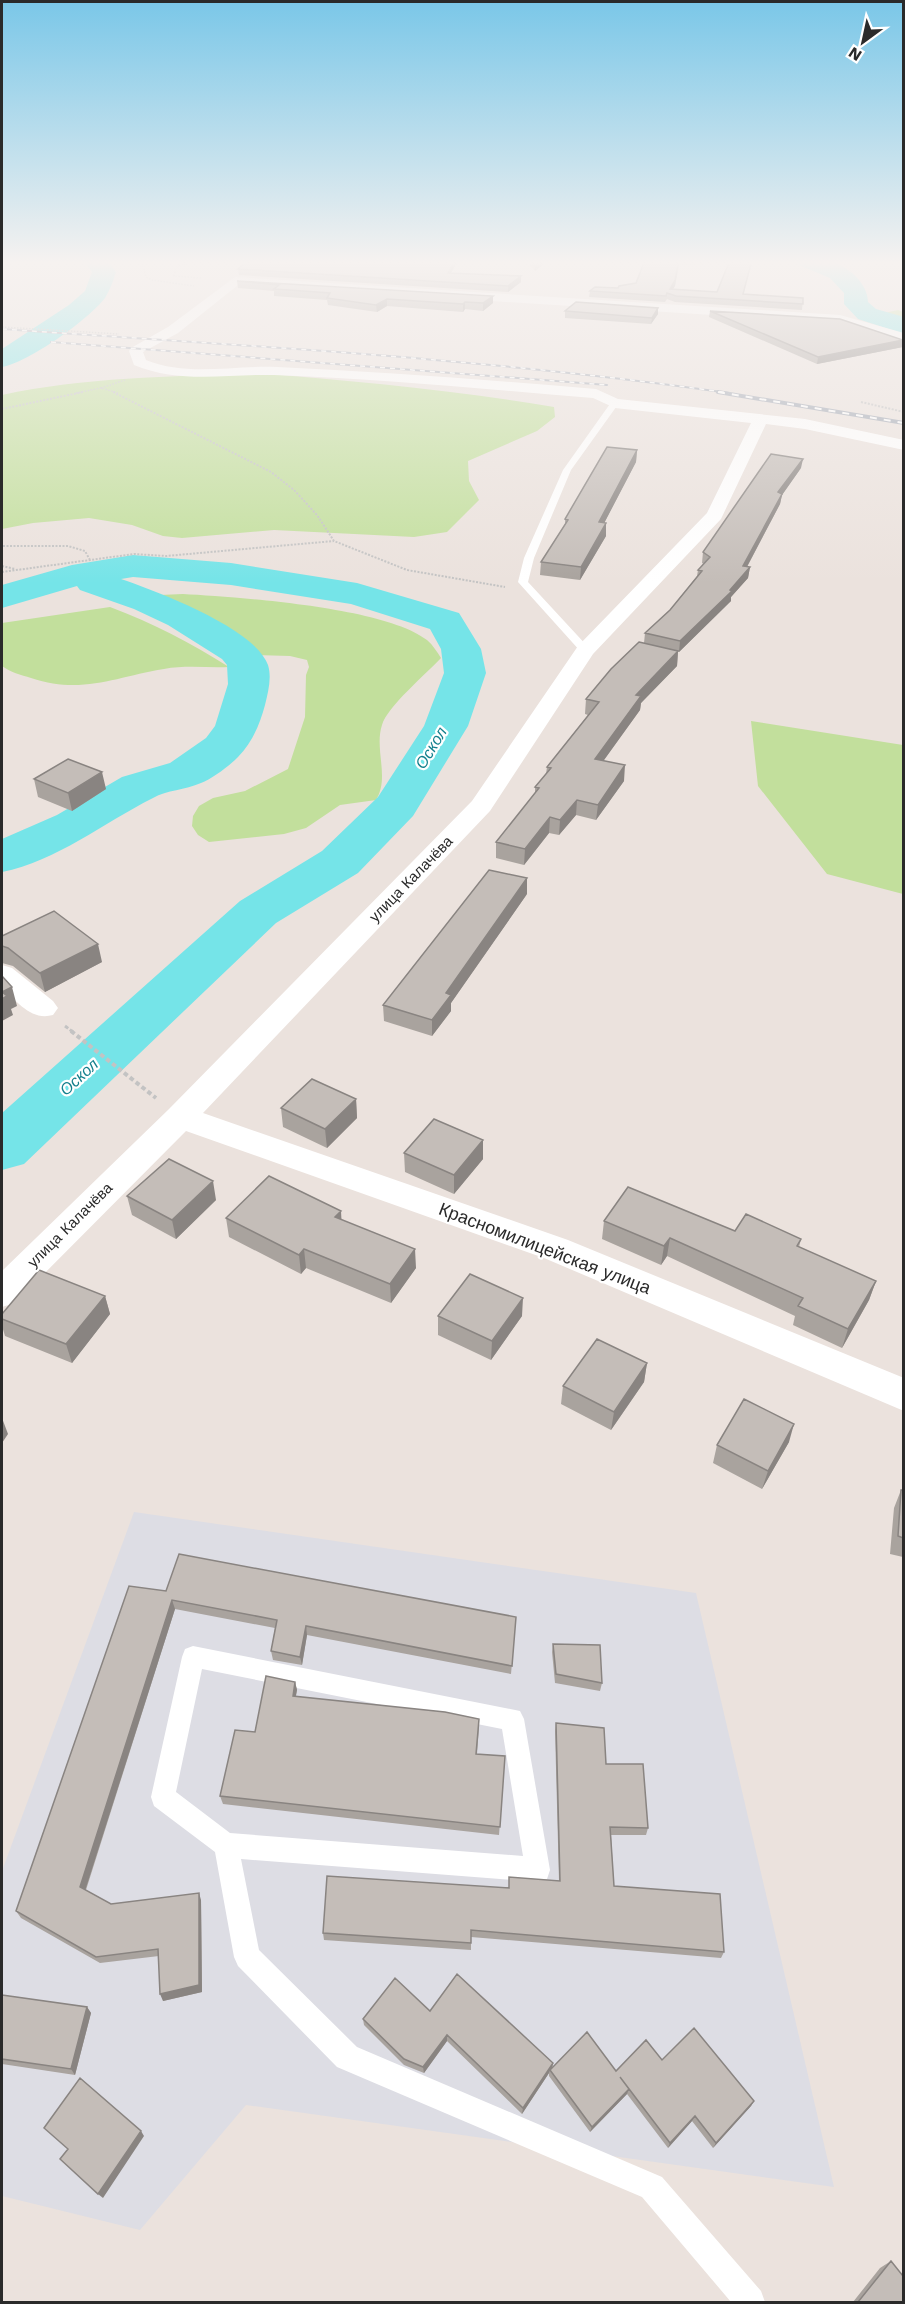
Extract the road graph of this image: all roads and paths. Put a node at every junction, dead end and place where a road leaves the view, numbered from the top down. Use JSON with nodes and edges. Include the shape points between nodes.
{"nodes":[{"id":1,"x":150,"y":368,"type":"edge"},
{"id":2,"x":861,"y":402,"type":"dead end"},
{"id":3,"x":615,"y":403,"type":"junction"},
{"id":4,"x":2,"y":409,"type":"edge"},
{"id":5,"x":903,"y":412,"type":"edge"},
{"id":6,"x":761,"y":419,"type":"junction"},
{"id":7,"x":903,"y":445,"type":"edge"},
{"id":8,"x":334,"y":540,"type":"junction"},
{"id":9,"x":2,"y":547,"type":"edge"},
{"id":10,"x":90,"y":560,"type":"junction"},
{"id":11,"x":2,"y":566,"type":"edge"},
{"id":12,"x":18,"y":570,"type":"junction"},
{"id":13,"x":2,"y":572,"type":"edge"},
{"id":14,"x":532,"y":592,"type":"junction"},
{"id":15,"x":585,"y":650,"type":"junction"},
{"id":16,"x":2,"y":974,"type":"edge"},
{"id":17,"x":43,"y":1008,"type":"joint"},
{"id":18,"x":180,"y":1117,"type":"junction"},
{"id":19,"x":2,"y":1293,"type":"edge"},
{"id":20,"x":903,"y":1395,"type":"edge"},
{"id":21,"x":226,"y":1845,"type":"junction"},
{"id":22,"x":750,"y":2302,"type":"edge"}],
"edges":[{"from":1,"to":3,"type":"street","via":[[186,374],[250,370],[428,379],[596,394]]},
{"from":2,"to":5,"type":"path"},
{"from":3,"to":6,"type":"street"},
{"from":3,"to":14,"type":"lane","via":[[567,471],[529,558],[524,582]]},
{"from":4,"to":8,"type":"path","via":[[101,388],[122,394],[271,472],[294,490]]},
{"from":6,"to":7,"type":"street","via":[[805,424],[865,441]]},
{"from":6,"to":15,"type":"street","name":"улица Калачёва","via":[[715,515]]},
{"from":8,"to":10,"type":"path"},
{"from":8,"to":14,"type":"path","via":[[407,570]]},
{"from":9,"to":10,"type":"path","via":[[68,546],[85,551]]},
{"from":10,"to":12,"type":"path"},
{"from":11,"to":12,"type":"path"},
{"from":12,"to":13,"type":"path"},
{"from":14,"to":15,"type":"lane"},
{"from":15,"to":18,"type":"street","name":"улица Калачёва","via":[[481,806]]},
{"from":16,"to":17,"type":"street"},
{"from":17,"to":18,"type":"path"},
{"from":18,"to":19,"type":"street","name":"улица Калачёва"},
{"from":18,"to":20,"type":"street","name":"Красномилицейская улица","via":[[556,1249]]},
{"from":21,"to":21,"type":"lane","via":[[249,1847],[538,1870],[512,1719],[193,1657],[163,1797]]},
{"from":21,"to":22,"type":"lane","via":[[247,1957],[347,2057],[652,2187]]}]}
